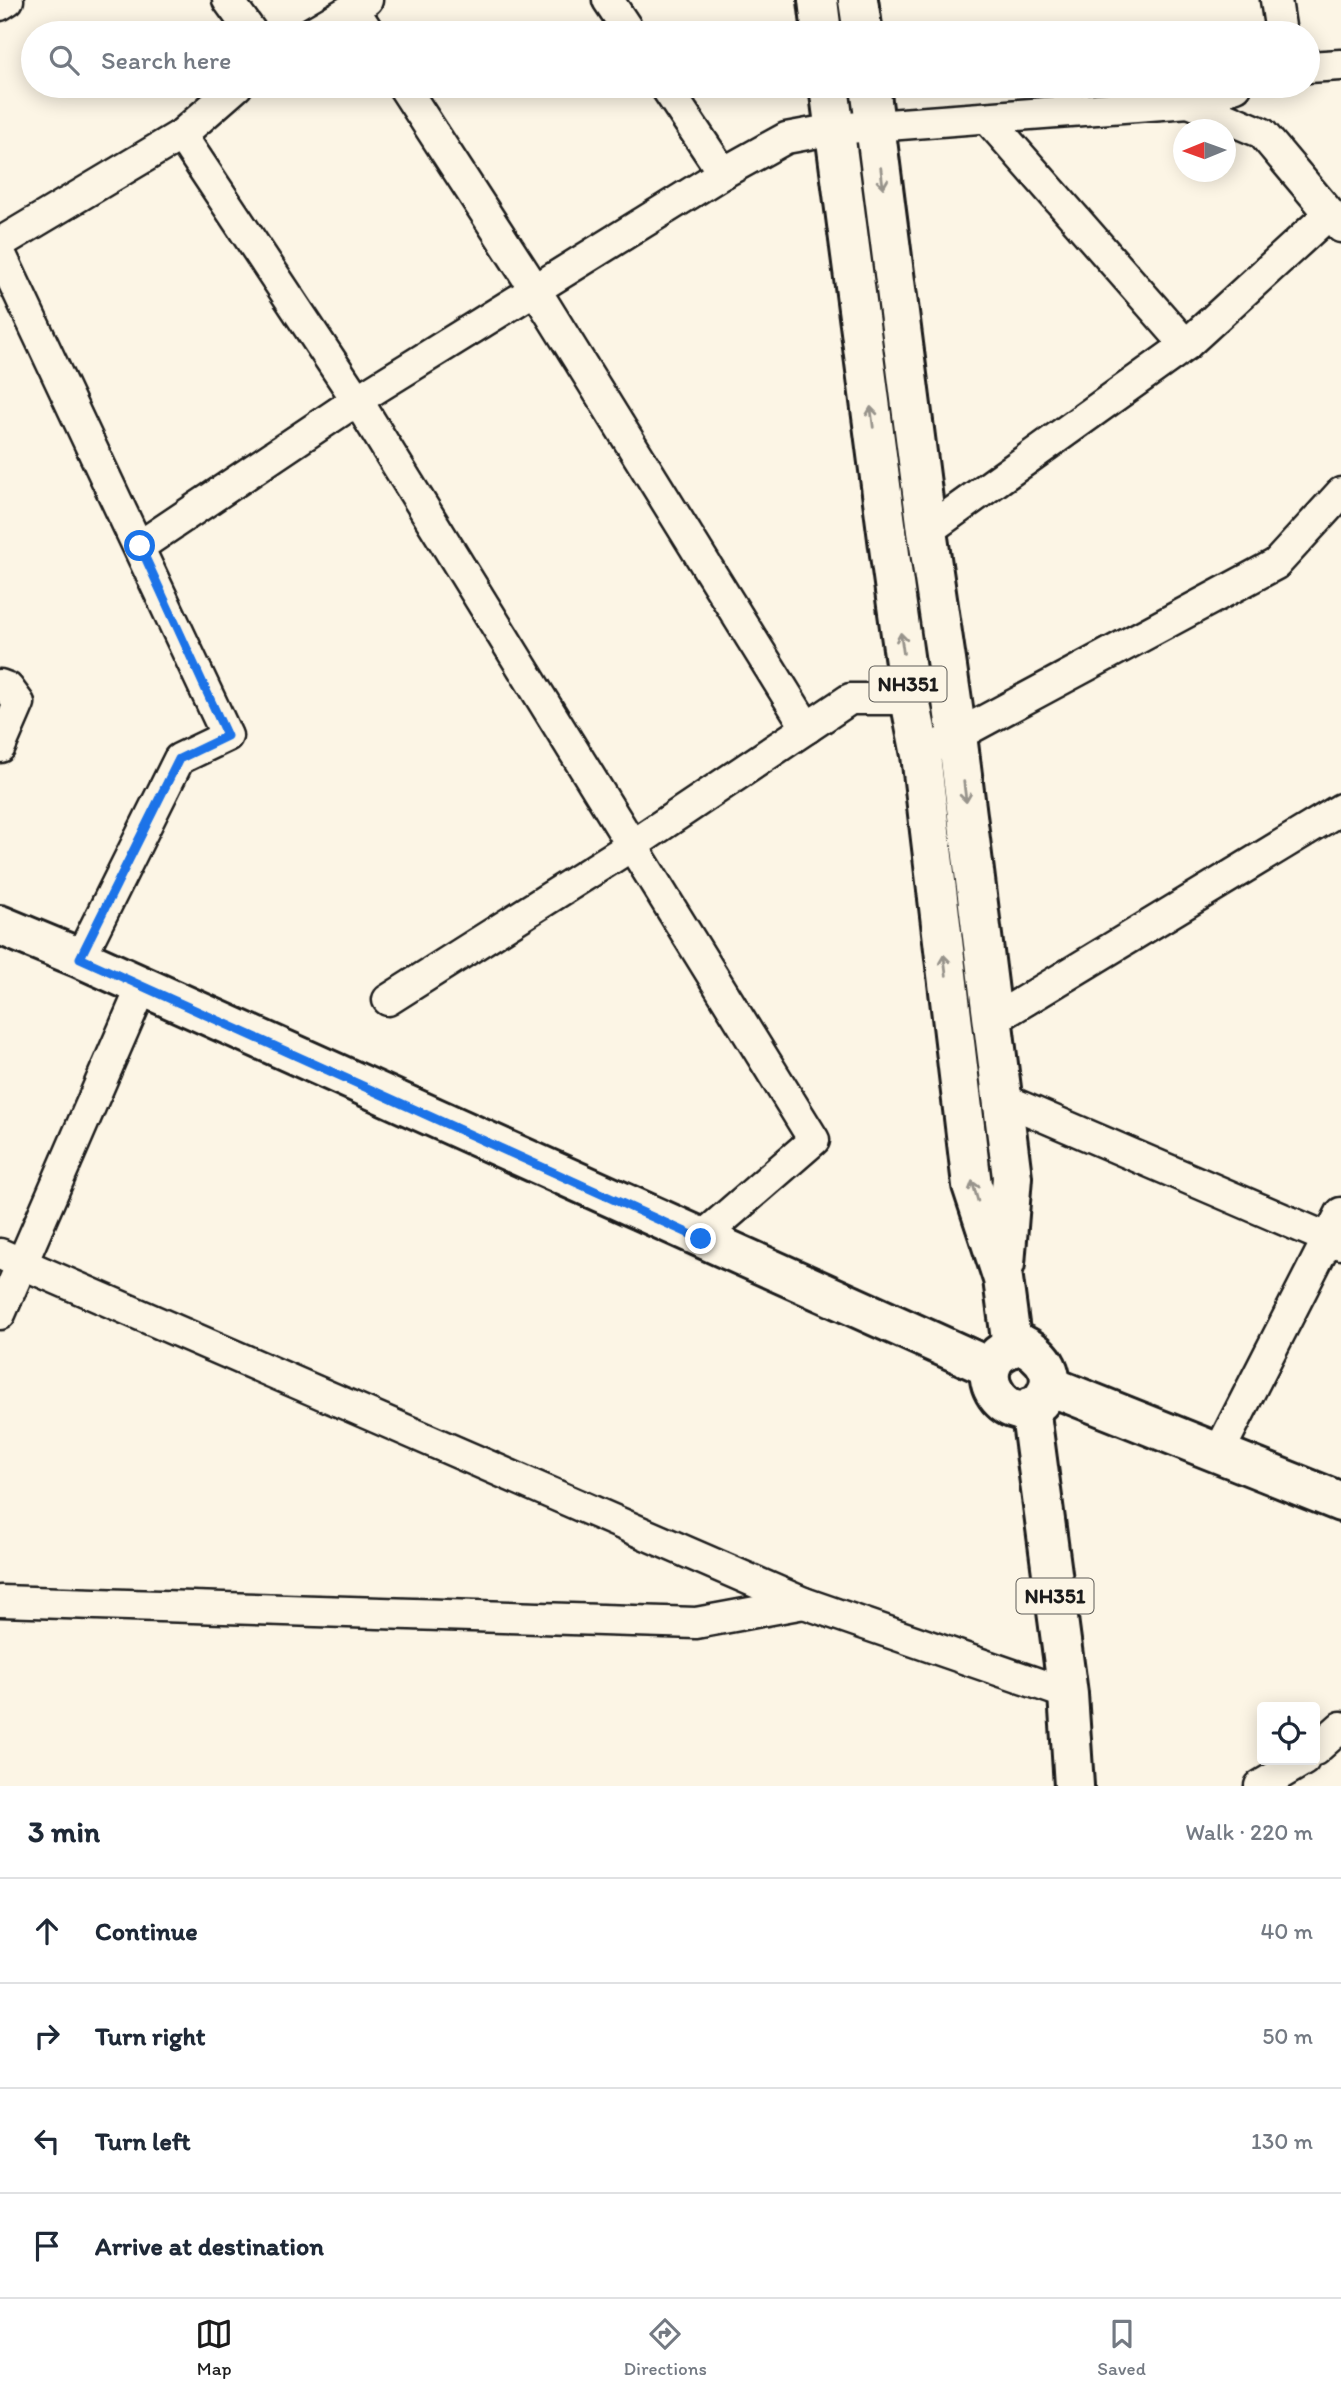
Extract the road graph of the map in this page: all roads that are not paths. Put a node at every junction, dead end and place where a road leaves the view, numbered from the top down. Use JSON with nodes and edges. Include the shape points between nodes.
{"nodes":[{"id":1,"x":8,"y":0,"type":"edge"},
{"id":2,"x":228,"y":0,"type":"edge"},
{"id":3,"x":608,"y":0,"type":"edge"},
{"id":4,"x":818,"y":0,"type":"edge"},
{"id":5,"x":858,"y":0,"type":"edge"},
{"id":6,"x":1276,"y":0,"type":"edge"},
{"id":7,"x":360,"y":4,"type":"edge"},
{"id":8,"x":0,"y":5,"type":"edge"},
{"id":9,"x":243,"y":21,"type":"edge"},
{"id":10,"x":331,"y":21,"type":"edge"},
{"id":11,"x":365,"y":21,"type":"edge"},
{"id":12,"x":623,"y":21,"type":"edge"},
{"id":13,"x":821,"y":21,"type":"edge"},
{"id":14,"x":861,"y":21,"type":"edge"},
{"id":15,"x":1279,"y":21,"type":"edge"},
{"id":16,"x":1341,"y":65,"type":"edge"},
{"id":17,"x":1320,"y":66,"type":"edge"},
{"id":18,"x":223,"y":98,"type":"edge"},
{"id":19,"x":411,"y":98,"type":"edge"},
{"id":20,"x":673,"y":98,"type":"edge"},
{"id":21,"x":831,"y":98,"type":"edge"},
{"id":22,"x":872,"y":98,"type":"edge"},
{"id":23,"x":1201,"y":98,"type":"edge"},
{"id":24,"x":1189,"y":102,"type":"junction"},
{"id":25,"x":987,"y":118,"type":"junction"},
{"id":26,"x":876,"y":127,"type":"junction"},
{"id":27,"x":835,"y":129,"type":"junction"},
{"id":28,"x":181,"y":135,"type":"junction"},
{"id":29,"x":723,"y":173,"type":"junction"},
{"id":30,"x":1335,"y":221,"type":"edge"},
{"id":31,"x":0,"y":243,"type":"edge"},
{"id":32,"x":0,"y":253,"type":"edge"},
{"id":33,"x":8,"y":290,"type":"edge"},
{"id":34,"x":536,"y":291,"type":"junction"},
{"id":35,"x":1186,"y":345,"type":"junction"},
{"id":36,"x":357,"y":400,"type":"junction"},
{"id":37,"x":1341,"y":493,"type":"edge"},
{"id":38,"x":927,"y":531,"type":"junction"},
{"id":39,"x":140,"y":546,"type":"junction"},
{"id":40,"x":0,"y":685,"type":"edge"},
{"id":41,"x":910,"y":699,"type":"junction"},
{"id":42,"x":807,"y":728,"type":"junction"},
{"id":43,"x":957,"y":735,"type":"junction"},
{"id":44,"x":0,"y":747,"type":"edge"},
{"id":45,"x":921,"y":755,"type":"junction"},
{"id":46,"x":1341,"y":809,"type":"edge"},
{"id":47,"x":631,"y":846,"type":"junction"},
{"id":48,"x":0,"y":925,"type":"edge"},
{"id":49,"x":80,"y":958,"type":"junction"},
{"id":50,"x":142,"y":987,"type":"junction"},
{"id":51,"x":388,"y":1000,"type":"dead end"},
{"id":52,"x":993,"y":1020,"type":"junction"},
{"id":53,"x":1003,"y":1099,"type":"junction"},
{"id":54,"x":1337,"y":1232,"type":"edge"},
{"id":55,"x":701,"y":1239,"type":"junction"},
{"id":56,"x":11,"y":1259,"type":"edge"},
{"id":57,"x":1003,"y":1279,"type":"junction"},
{"id":58,"x":0,"y":1314,"type":"edge"},
{"id":59,"x":1001,"y":1358,"type":"junction"},
{"id":60,"x":1040,"y":1397,"type":"junction"},
{"id":61,"x":1219,"y":1451,"type":"junction"},
{"id":62,"x":1341,"y":1502,"type":"edge"},
{"id":63,"x":0,"y":1601,"type":"edge"},
{"id":64,"x":804,"y":1603,"type":"junction"},
{"id":65,"x":1068,"y":1695,"type":"junction"},
{"id":66,"x":1341,"y":1727,"type":"edge"},
{"id":67,"x":1320,"y":1746,"type":"edge"},
{"id":68,"x":1296,"y":1765,"type":"edge"},
{"id":69,"x":1074,"y":1786,"type":"edge"},
{"id":70,"x":1260,"y":1786,"type":"edge"}],
"edges":[{"from":1,"to":8,"type":"street"},
{"from":2,"to":9,"type":"street"},
{"from":3,"to":12,"type":"street"},
{"from":4,"to":13,"type":"main road"},
{"from":5,"to":14,"type":"main road"},
{"from":6,"to":15,"type":"street"},
{"from":7,"to":10,"type":"street"},
{"from":7,"to":11,"type":"street"},
{"from":16,"to":17,"type":"street"},
{"from":18,"to":28,"type":"street"},
{"from":19,"to":34,"type":"street"},
{"from":20,"to":29,"type":"street"},
{"from":21,"to":27,"type":"main road","number":"NH351"},
{"from":22,"to":26,"type":"main road","number":"NH351"},
{"from":23,"to":24,"type":"street"},
{"from":24,"to":25,"type":"street"},
{"from":24,"to":30,"type":"street","via":[[1262,133]]},
{"from":25,"to":26,"type":"street"},
{"from":25,"to":35,"type":"street"},
{"from":26,"to":27,"type":"street"},
{"from":26,"to":38,"type":"main road","number":"NH351","one_way":true},
{"from":27,"to":29,"type":"street","via":[[786,138]]},
{"from":41,"to":27,"type":"main road","number":"NH351","one_way":true},
{"from":28,"to":31,"type":"street"},
{"from":28,"to":36,"type":"street"},
{"from":29,"to":34,"type":"street"},
{"from":30,"to":35,"type":"street"},
{"from":32,"to":33,"type":"street"},
{"from":33,"to":39,"type":"street"},
{"from":34,"to":36,"type":"street"},
{"from":34,"to":42,"type":"street"},
{"from":35,"to":38,"type":"street"},
{"from":36,"to":39,"type":"street"},
{"from":36,"to":47,"type":"street"},
{"from":37,"to":43,"type":"street","via":[[1276,564]]},
{"from":38,"to":43,"type":"main road","number":"NH351"},
{"from":39,"to":49,"type":"street","via":[[227,736],[179,759]]},
{"from":40,"to":44,"type":"street","via":[[19,702]]},
{"from":41,"to":42,"type":"street","via":[[850,699]]},
{"from":41,"to":45,"type":"main road","number":"NH351"},
{"from":42,"to":47,"type":"street"},
{"from":43,"to":45,"type":"street"},
{"from":43,"to":52,"type":"main road","number":"NH351","one_way":true},
{"from":57,"to":45,"type":"main road","number":"NH351","one_way":true,"via":[[972,1185]]},
{"from":46,"to":52,"type":"street"},
{"from":47,"to":51,"type":"street"},
{"from":47,"to":55,"type":"street","via":[[814,1140]]},
{"from":48,"to":49,"type":"main road"},
{"from":49,"to":50,"type":"main road"},
{"from":50,"to":55,"type":"main road"},
{"from":50,"to":56,"type":"street"},
{"from":52,"to":53,"type":"main road","number":"NH351"},
{"from":53,"to":54,"type":"street"},
{"from":53,"to":57,"type":"main road","number":"NH351","via":[[1013,1177]]},
{"from":54,"to":61,"type":"street"},
{"from":55,"to":59,"type":"main road"},
{"from":56,"to":58,"type":"street"},
{"from":56,"to":64,"type":"street"},
{"from":57,"to":59,"type":"main road","number":"NH351"},
{"from":59,"to":60,"type":"main road","number":"NH351","via":[[1023,1345],[1037,1352],[1050,1373]]},
{"from":59,"to":60,"type":"main road","number":"NH351","via":[[989,1385],[996,1397],[1018,1409]]},
{"from":60,"to":61,"type":"main road"},
{"from":60,"to":65,"type":"main road","number":"NH351"},
{"from":61,"to":62,"type":"main road"},
{"from":63,"to":64,"type":"street","via":[[696,1623]]},
{"from":64,"to":65,"type":"street"},
{"from":65,"to":69,"type":"main road","number":"NH351"},
{"from":66,"to":67,"type":"street"},
{"from":68,"to":70,"type":"street"}]}
